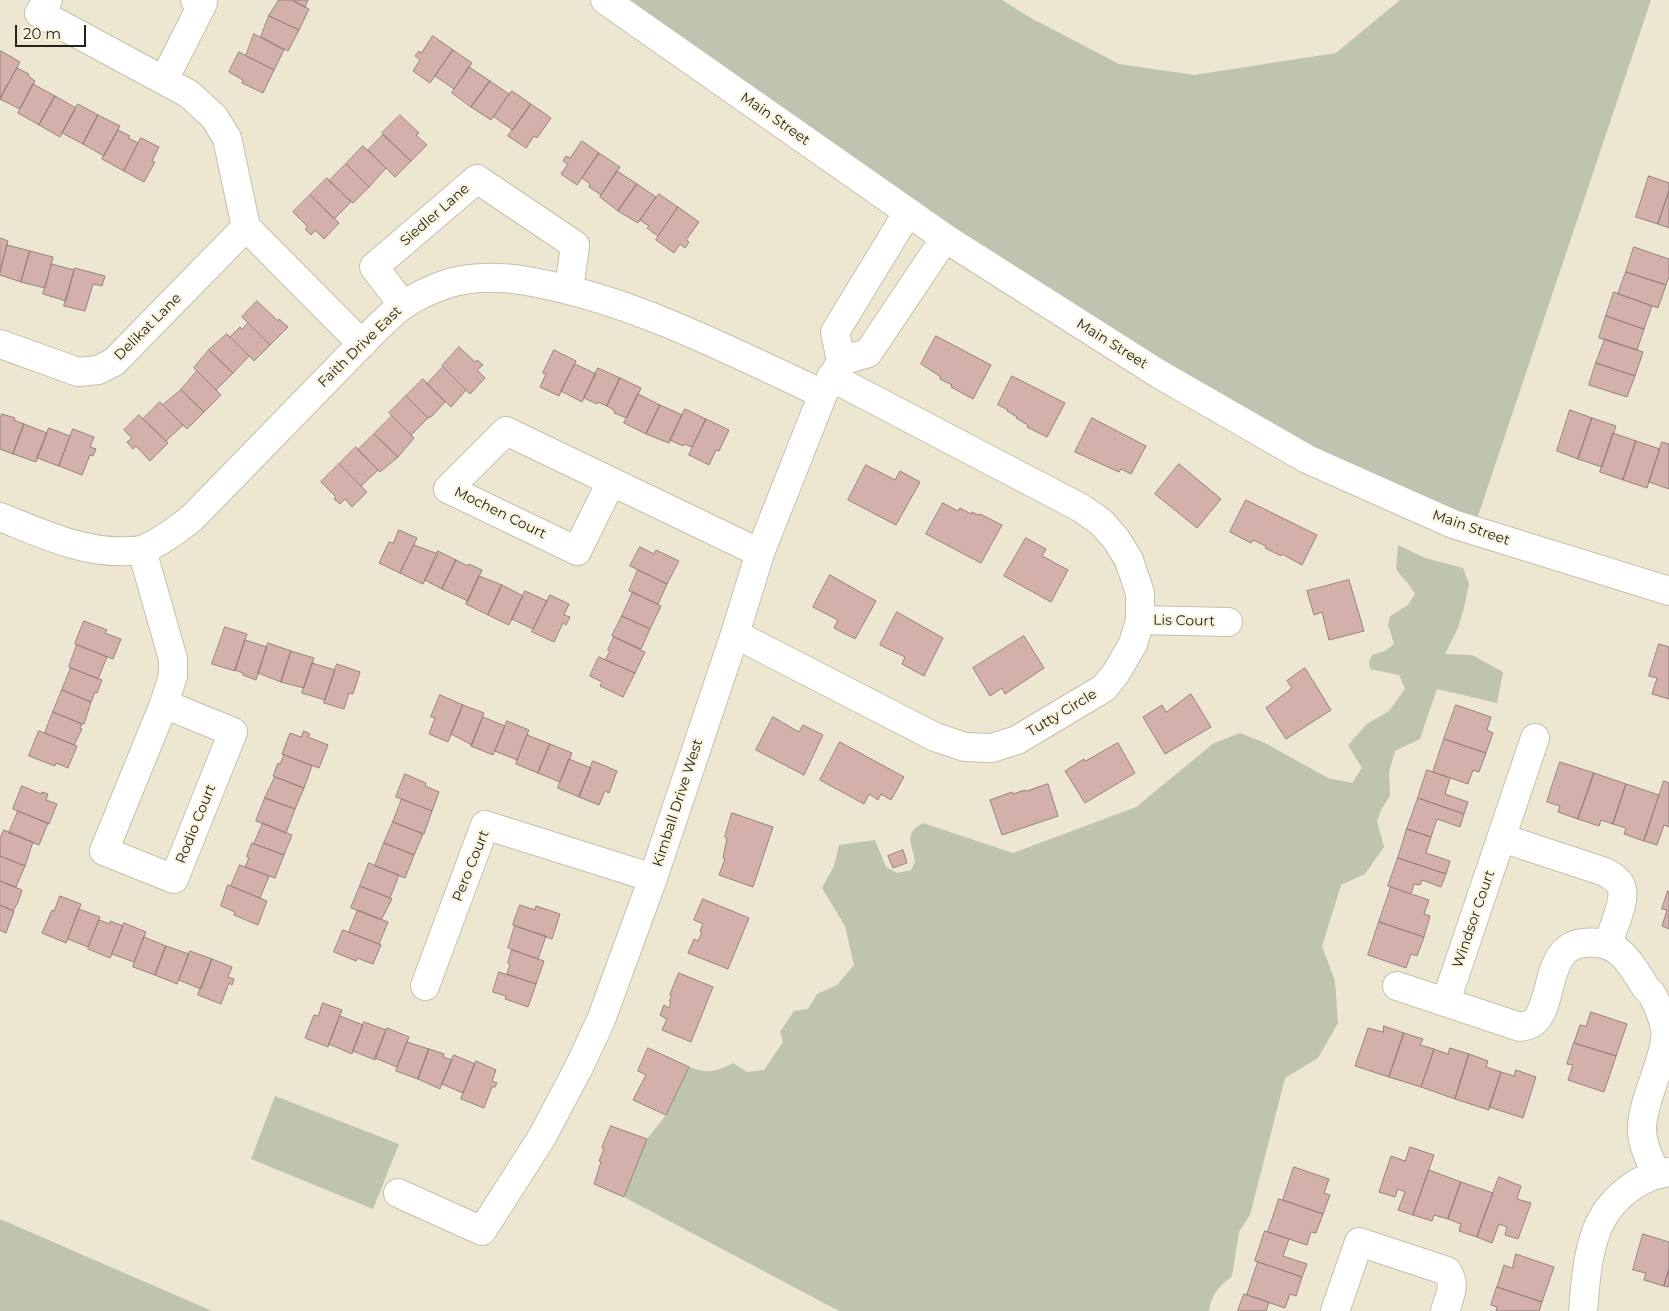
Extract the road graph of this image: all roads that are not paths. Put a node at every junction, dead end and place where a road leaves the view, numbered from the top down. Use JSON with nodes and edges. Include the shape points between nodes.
{"nodes":[{"id":1,"x":48,"y":0,"type":"edge"},
{"id":2,"x":195,"y":0,"type":"edge"},
{"id":3,"x":605,"y":0,"type":"edge"},
{"id":4,"x":164,"y":80,"type":"junction"},
{"id":5,"x":908,"y":212,"type":"junction"},
{"id":6,"x":246,"y":227,"type":"junction"},
{"id":7,"x":945,"y":238,"type":"junction"},
{"id":8,"x":569,"y":290,"type":"junction"},
{"id":9,"x":403,"y":305,"type":"junction"},
{"id":10,"x":0,"y":344,"type":"edge"},
{"id":11,"x":362,"y":344,"type":"junction"},
{"id":12,"x":832,"y":377,"type":"junction"},
{"id":13,"x":611,"y":482,"type":"junction"},
{"id":14,"x":0,"y":517,"type":"edge"},
{"id":15,"x":142,"y":550,"type":"junction"},
{"id":16,"x":760,"y":553,"type":"junction"},
{"id":17,"x":1669,"y":590,"type":"edge"},
{"id":18,"x":1140,"y":620,"type":"junction"},
{"id":19,"x":1228,"y":622,"type":"dead end"},
{"id":20,"x":735,"y":634,"type":"junction"},
{"id":21,"x":164,"y":704,"type":"junction"},
{"id":22,"x":1535,"y":738,"type":"dead end"},
{"id":23,"x":1502,"y":838,"type":"junction"},
{"id":24,"x":654,"y":878,"type":"junction"},
{"id":25,"x":1608,"y":944,"type":"junction"},
{"id":26,"x":425,"y":986,"type":"dead end"},
{"id":27,"x":1397,"y":986,"type":"dead end"},
{"id":28,"x":1446,"y":1001,"type":"junction"},
{"id":29,"x":1662,"y":1173,"type":"edge"},
{"id":30,"x":398,"y":1193,"type":"dead end"},
{"id":31,"x":1589,"y":1309,"type":"edge"},
{"id":32,"x":1338,"y":1310,"type":"edge"},
{"id":33,"x":1445,"y":1311,"type":"edge"}],
"edges":[{"from":1,"to":4,"type":"street","via":[[39,14]]},
{"from":2,"to":4,"type":"street","via":[[202,3]]},
{"from":3,"to":5,"type":"street","name":"Main Street"},
{"from":4,"to":6,"type":"street","via":[[189,94],[214,117],[227,138]]},
{"from":5,"to":7,"type":"street","name":"Main Street"},
{"from":5,"to":12,"type":"street","via":[[835,332]]},
{"from":6,"to":10,"type":"street","name":"Delikat Lane","via":[[114,362],[98,370],[78,372]]},
{"from":6,"to":11,"type":"street"},
{"from":7,"to":12,"type":"street","via":[[868,353]]},
{"from":7,"to":17,"type":"street","name":"Main Street","via":[[1159,374],[1307,459],[1453,524]]},
{"from":8,"to":9,"type":"street","name":"Faith Drive East","via":[[524,280],[483,277],[430,291]]},
{"from":8,"to":9,"type":"street","name":"Siedler Lane","via":[[575,245],[477,179],[374,267]]},
{"from":8,"to":12,"type":"street","name":"Faith Drive East"},
{"from":9,"to":11,"type":"street","name":"Faith Drive East"},
{"from":11,"to":15,"type":"street","name":"Faith Drive East","via":[[192,518]]},
{"from":12,"to":16,"type":"street","name":"Kimball Drive West"},
{"from":12,"to":18,"type":"street","name":"Tutty Circle","via":[[1082,508],[1101,522],[1129,560],[1140,592]]},
{"from":13,"to":13,"type":"street","name":"Mochen Court","via":[[506,431],[448,489],[577,551]]},
{"from":13,"to":16,"type":"street","name":"Mochen Court"},
{"from":14,"to":15,"type":"street","name":"Faith Drive East","via":[[92,549]]},
{"from":15,"to":21,"type":"street","name":"Rodio Court","via":[[173,659],[173,676]]},
{"from":16,"to":20,"type":"street","name":"Kimball Drive West"},
{"from":18,"to":19,"type":"street","name":"Lis Court"},
{"from":18,"to":20,"type":"street","name":"Tutty Circle","via":[[1133,644],[1104,688],[1016,740],[992,748],[965,747],[935,737]]},
{"from":20,"to":24,"type":"street","name":"Kimball Drive West"},
{"from":21,"to":21,"type":"street","name":"Rodio Court","via":[[104,852],[174,879],[233,732]]},
{"from":22,"to":23,"type":"street","name":"Windsor Court"},
{"from":23,"to":25,"type":"street","via":[[1616,878],[1622,888],[1622,900]]},
{"from":23,"to":28,"type":"street","name":"Windsor Court"},
{"from":24,"to":26,"type":"street","name":"Pero Court","via":[[486,824]]},
{"from":24,"to":30,"type":"street","name":"Kimball Drive West","via":[[601,1020],[579,1067],[542,1137],[482,1231]]},
{"from":25,"to":28,"type":"street","via":[[1579,943],[1561,955],[1541,1009],[1530,1025],[1520,1027]]},
{"from":25,"to":29,"type":"street","via":[[1631,963],[1652,994],[1666,1028],[1666,1042],[1644,1110],[1642,1128],[1644,1145]]},
{"from":27,"to":28,"type":"street"},
{"from":29,"to":31,"type":"street","via":[[1638,1182],[1622,1193],[1603,1218],[1594,1238]]},
{"from":32,"to":33,"type":"street","via":[[1359,1242],[1447,1271],[1452,1278],[1452,1287]]}]}
